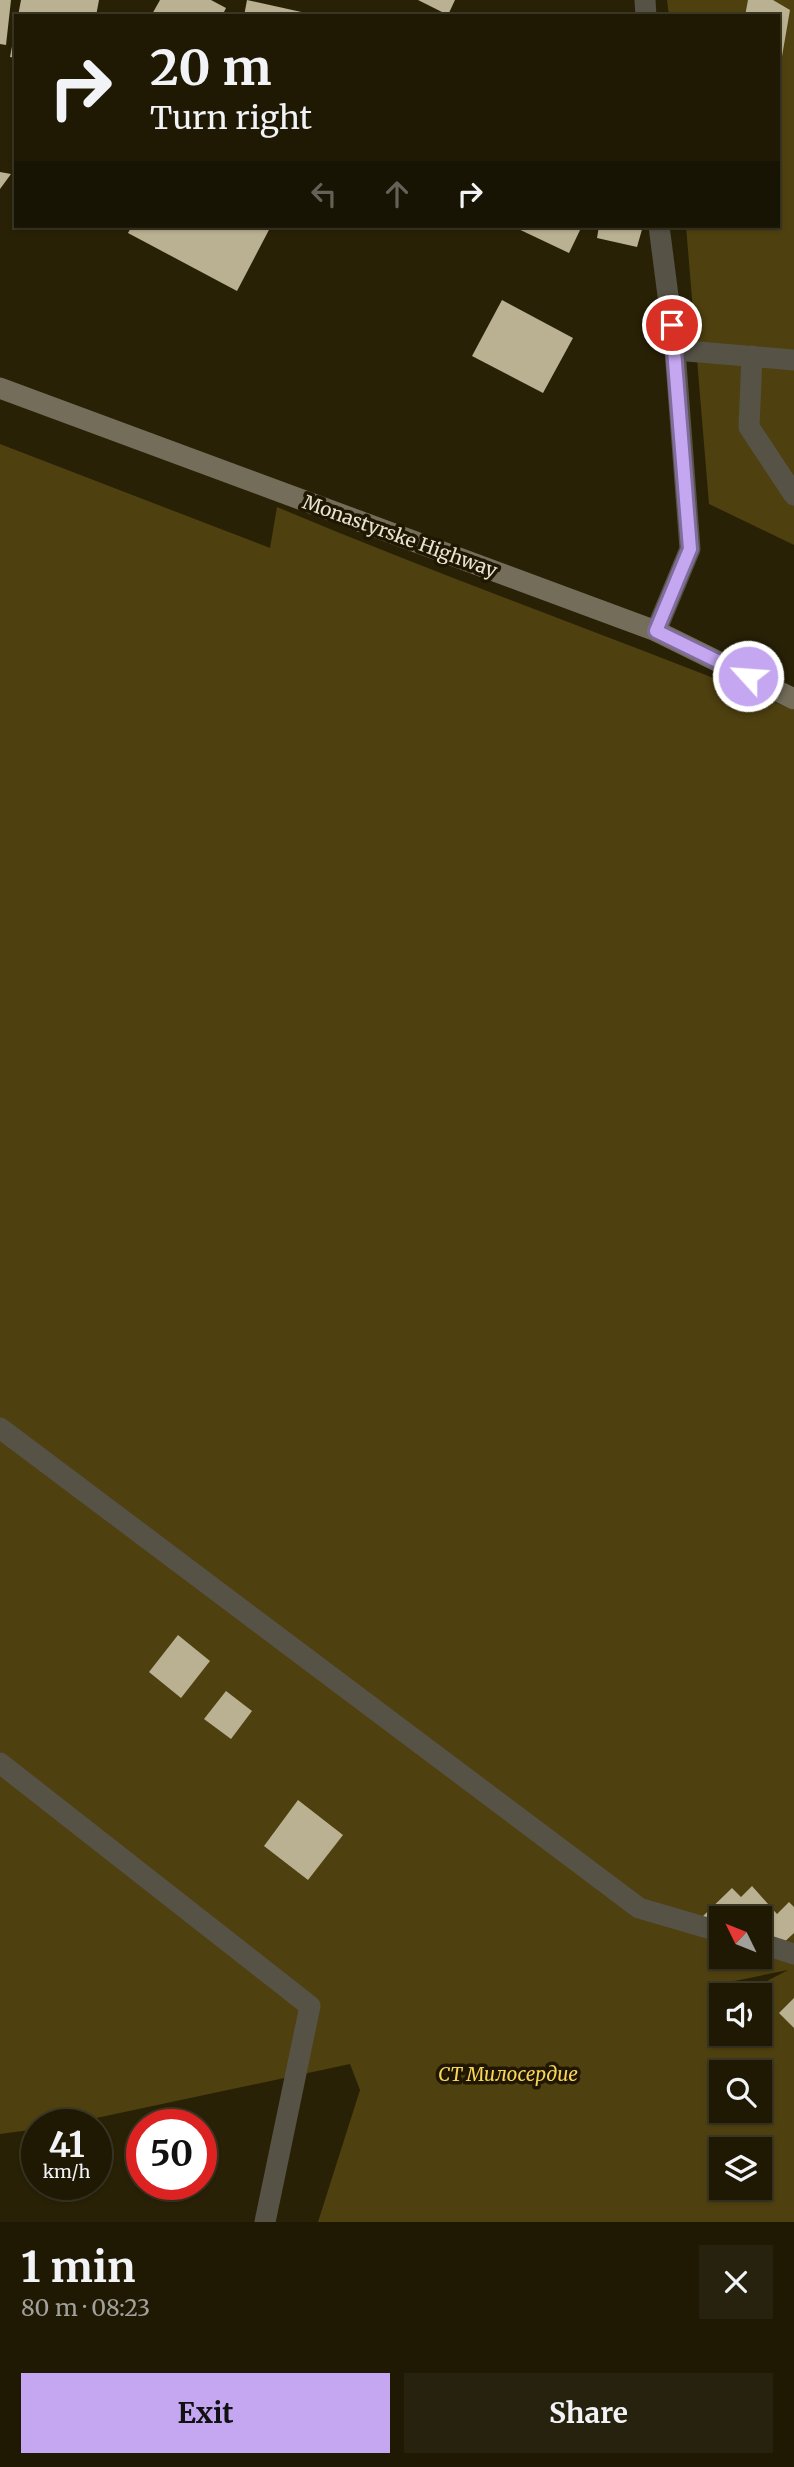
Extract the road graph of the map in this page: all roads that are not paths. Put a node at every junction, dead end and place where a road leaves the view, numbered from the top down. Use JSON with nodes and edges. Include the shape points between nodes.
{"nodes":[{"id":1,"x":659,"y":228,"type":"edge"},
{"id":2,"x":675,"y":350,"type":"junction"},
{"id":3,"x":751,"y":356,"type":"junction"},
{"id":4,"x":794,"y":360,"type":"edge"},
{"id":5,"x":0,"y":388,"type":"edge"},
{"id":6,"x":794,"y":495,"type":"edge"},
{"id":7,"x":656,"y":631,"type":"junction"},
{"id":8,"x":794,"y":699,"type":"edge"},
{"id":9,"x":0,"y":1428,"type":"edge"},
{"id":10,"x":0,"y":1763,"type":"edge"},
{"id":11,"x":709,"y":1928,"type":"edge"},
{"id":12,"x":772,"y":1947,"type":"edge"},
{"id":13,"x":794,"y":1954,"type":"edge"},
{"id":14,"x":265,"y":2222,"type":"edge"}],
"edges":[{"from":1,"to":2,"type":"street"},
{"from":2,"to":3,"type":"street"},
{"from":2,"to":7,"type":"street","via":[[690,549]]},
{"from":3,"to":4,"type":"street"},
{"from":3,"to":6,"type":"street","via":[[749,427]]},
{"from":5,"to":7,"type":"main road","name":"Monastyrske Highway"},
{"from":7,"to":8,"type":"main road","name":"Monastyrske Highway"},
{"from":9,"to":11,"type":"street","via":[[639,1908]]},
{"from":10,"to":14,"type":"street","via":[[310,2006]]},
{"from":12,"to":13,"type":"street"}]}
